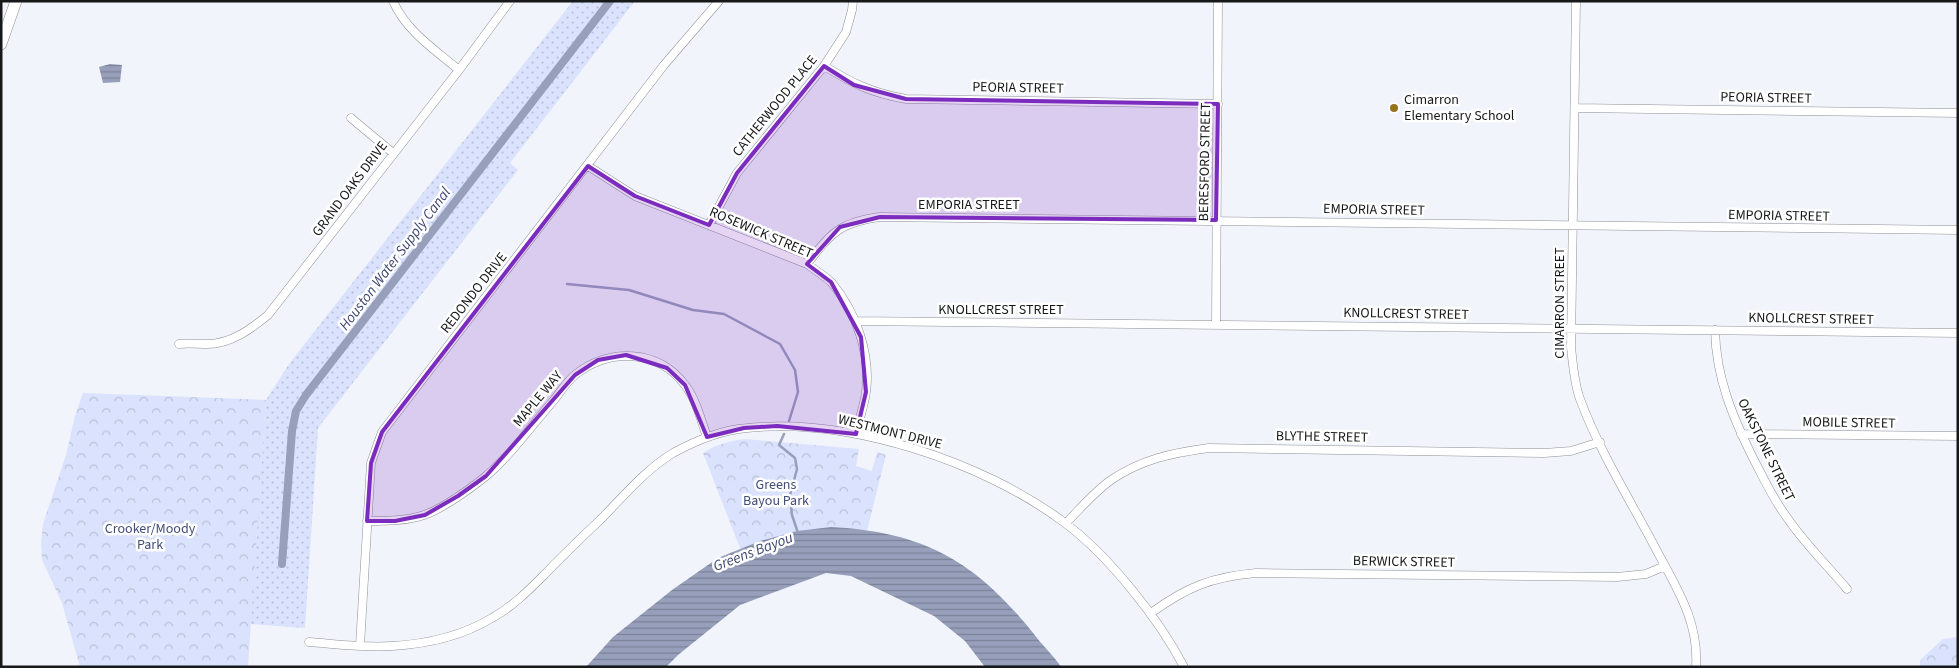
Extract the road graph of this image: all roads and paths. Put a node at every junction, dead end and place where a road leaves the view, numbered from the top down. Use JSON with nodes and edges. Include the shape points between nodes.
{"nodes":[{"id":1,"x":16,"y":1,"type":"edge"},
{"id":2,"x":393,"y":1,"type":"edge"},
{"id":3,"x":510,"y":1,"type":"edge"},
{"id":4,"x":719,"y":1,"type":"edge"},
{"id":5,"x":853,"y":1,"type":"edge"},
{"id":6,"x":1218,"y":1,"type":"edge"},
{"id":7,"x":1576,"y":1,"type":"edge"},
{"id":8,"x":1,"y":44,"type":"edge"},
{"id":9,"x":824,"y":66,"type":"junction"},
{"id":10,"x":459,"y":70,"type":"junction"},
{"id":11,"x":1218,"y":104,"type":"junction"},
{"id":12,"x":1575,"y":108,"type":"junction"},
{"id":13,"x":1958,"y":113,"type":"edge"},
{"id":14,"x":351,"y":118,"type":"dead end"},
{"id":15,"x":393,"y":153,"type":"junction"},
{"id":16,"x":588,"y":166,"type":"junction"},
{"id":17,"x":1216,"y":220,"type":"junction"},
{"id":18,"x":709,"y":224,"type":"junction"},
{"id":19,"x":1573,"y":226,"type":"junction"},
{"id":20,"x":1958,"y":230,"type":"edge"},
{"id":21,"x":807,"y":264,"type":"junction"},
{"id":22,"x":855,"y":321,"type":"junction"},
{"id":23,"x":1216,"y":324,"type":"junction"},
{"id":24,"x":1572,"y":329,"type":"junction"},
{"id":25,"x":1715,"y":330,"type":"junction"},
{"id":26,"x":1958,"y":333,"type":"edge"},
{"id":27,"x":179,"y":344,"type":"dead end"},
{"id":28,"x":856,"y":434,"type":"junction"},
{"id":29,"x":1740,"y":434,"type":"junction"},
{"id":30,"x":1958,"y":436,"type":"edge"},
{"id":31,"x":707,"y":437,"type":"junction"},
{"id":32,"x":1600,"y":442,"type":"junction"},
{"id":33,"x":368,"y":521,"type":"junction"},
{"id":34,"x":1066,"y":523,"type":"junction"},
{"id":35,"x":1666,"y":566,"type":"junction"},
{"id":36,"x":1848,"y":589,"type":"dead end"},
{"id":37,"x":1150,"y":613,"type":"junction"},
{"id":38,"x":309,"y":642,"type":"dead end"},
{"id":39,"x":360,"y":645,"type":"junction"},
{"id":40,"x":1184,"y":667,"type":"edge"},
{"id":41,"x":1696,"y":667,"type":"edge"}],
"edges":[{"from":1,"to":8,"type":"main road"},
{"from":2,"to":10,"type":"street","via":[[399,15],[414,33]]},
{"from":3,"to":10,"type":"street","name":"GRAND OAKS DRIVE"},
{"from":4,"to":16,"type":"street","name":"REDONDO DRIVE","via":[[664,65]]},
{"from":5,"to":9,"type":"street","name":"CATHERWOOD PLACE","via":[[846,32]]},
{"from":6,"to":11,"type":"street","name":"BERESFORD STREET"},
{"from":7,"to":12,"type":"street","name":"CIMARRON STREET"},
{"from":9,"to":11,"type":"street","name":"PEORIA STREET","via":[[881,95],[906,99]]},
{"from":9,"to":18,"type":"street","name":"CATHERWOOD PLACE","via":[[737,173]]},
{"from":10,"to":15,"type":"street","name":"GRAND OAKS DRIVE"},
{"from":11,"to":17,"type":"street","name":"BERESFORD STREET"},
{"from":12,"to":13,"type":"street","name":"PEORIA STREET"},
{"from":12,"to":19,"type":"street","name":"CIMARRON STREET"},
{"from":14,"to":15,"type":"street"},
{"from":15,"to":27,"type":"street","name":"GRAND OAKS DRIVE","via":[[268,315],[249,331],[229,339],[209,344]]},
{"from":16,"to":18,"type":"street","name":"ROSEWICK STREET","via":[[635,196]]},
{"from":16,"to":33,"type":"street","name":"REDONDO DRIVE","via":[[382,432],[371,463]]},
{"from":17,"to":19,"type":"street","name":"EMPORIA STREET"},
{"from":17,"to":21,"type":"street","name":"EMPORIA STREET","via":[[880,217],[862,219],[840,228],[826,239]]},
{"from":17,"to":23,"type":"street","name":"BERESFORD STREET"},
{"from":18,"to":21,"type":"street","name":"ROSEWICK STREET"},
{"from":19,"to":20,"type":"street","name":"EMPORIA STREET"},
{"from":19,"to":24,"type":"street","name":"CIMARRON STREET"},
{"from":21,"to":22,"type":"street","name":"ROSEWICK STREET","via":[[831,282]]},
{"from":22,"to":23,"type":"street","name":"KNOLLCREST STREET"},
{"from":22,"to":28,"type":"street","name":"ROSEWICK STREET","via":[[866,364],[866,392]]},
{"from":23,"to":24,"type":"street","name":"KNOLLCREST STREET"},
{"from":24,"to":25,"type":"street","name":"KNOLLCREST STREET"},
{"from":24,"to":32,"type":"street","name":"CIMARRON STREET","via":[[1574,372],[1580,398]]},
{"from":25,"to":26,"type":"street","name":"KNOLLCREST STREET"},
{"from":25,"to":29,"type":"street","name":"OAKSTONE STREET","via":[[1721,382]]},
{"from":28,"to":31,"type":"street","name":"WESTMONT DRIVE","via":[[777,426],[744,428]]},
{"from":28,"to":34,"type":"street","name":"WESTMONT DRIVE","via":[[950,460],[1019,492]]},
{"from":29,"to":30,"type":"street","name":"MOBILE STREET"},
{"from":29,"to":36,"type":"street","name":"OAKSTONE STREET","via":[[1786,518]]},
{"from":31,"to":33,"type":"street","name":"MAPLE WAY","via":[[685,384],[667,368],[645,358],[626,355],[598,360],[575,375],[516,445],[486,476],[458,496],[424,515],[395,521]]},
{"from":31,"to":39,"type":"street","name":"WESTMONT DRIVE","via":[[673,454],[648,472],[517,601],[492,619],[461,633],[427,642]]},
{"from":32,"to":34,"type":"street","name":"BLYTHE STREET","via":[[1571,451],[1544,453],[1209,448],[1171,453],[1145,462],[1110,481]]},
{"from":32,"to":35,"type":"street","name":"CIMARRON STREET"},
{"from":33,"to":39,"type":"street","name":"REDONDO DRIVE"},
{"from":34,"to":37,"type":"street","name":"WESTMONT DRIVE","via":[[1095,549]]},
{"from":35,"to":37,"type":"street","name":"BERWICK STREET","via":[[1646,574],[1617,577],[1256,573],[1203,582],[1175,595]]},
{"from":35,"to":41,"type":"street","name":"CIMARRON STREET","via":[[1694,629]]},
{"from":37,"to":40,"type":"street","name":"WESTMONT DRIVE"},
{"from":38,"to":39,"type":"street","name":"WESTMONT DRIVE"}]}
